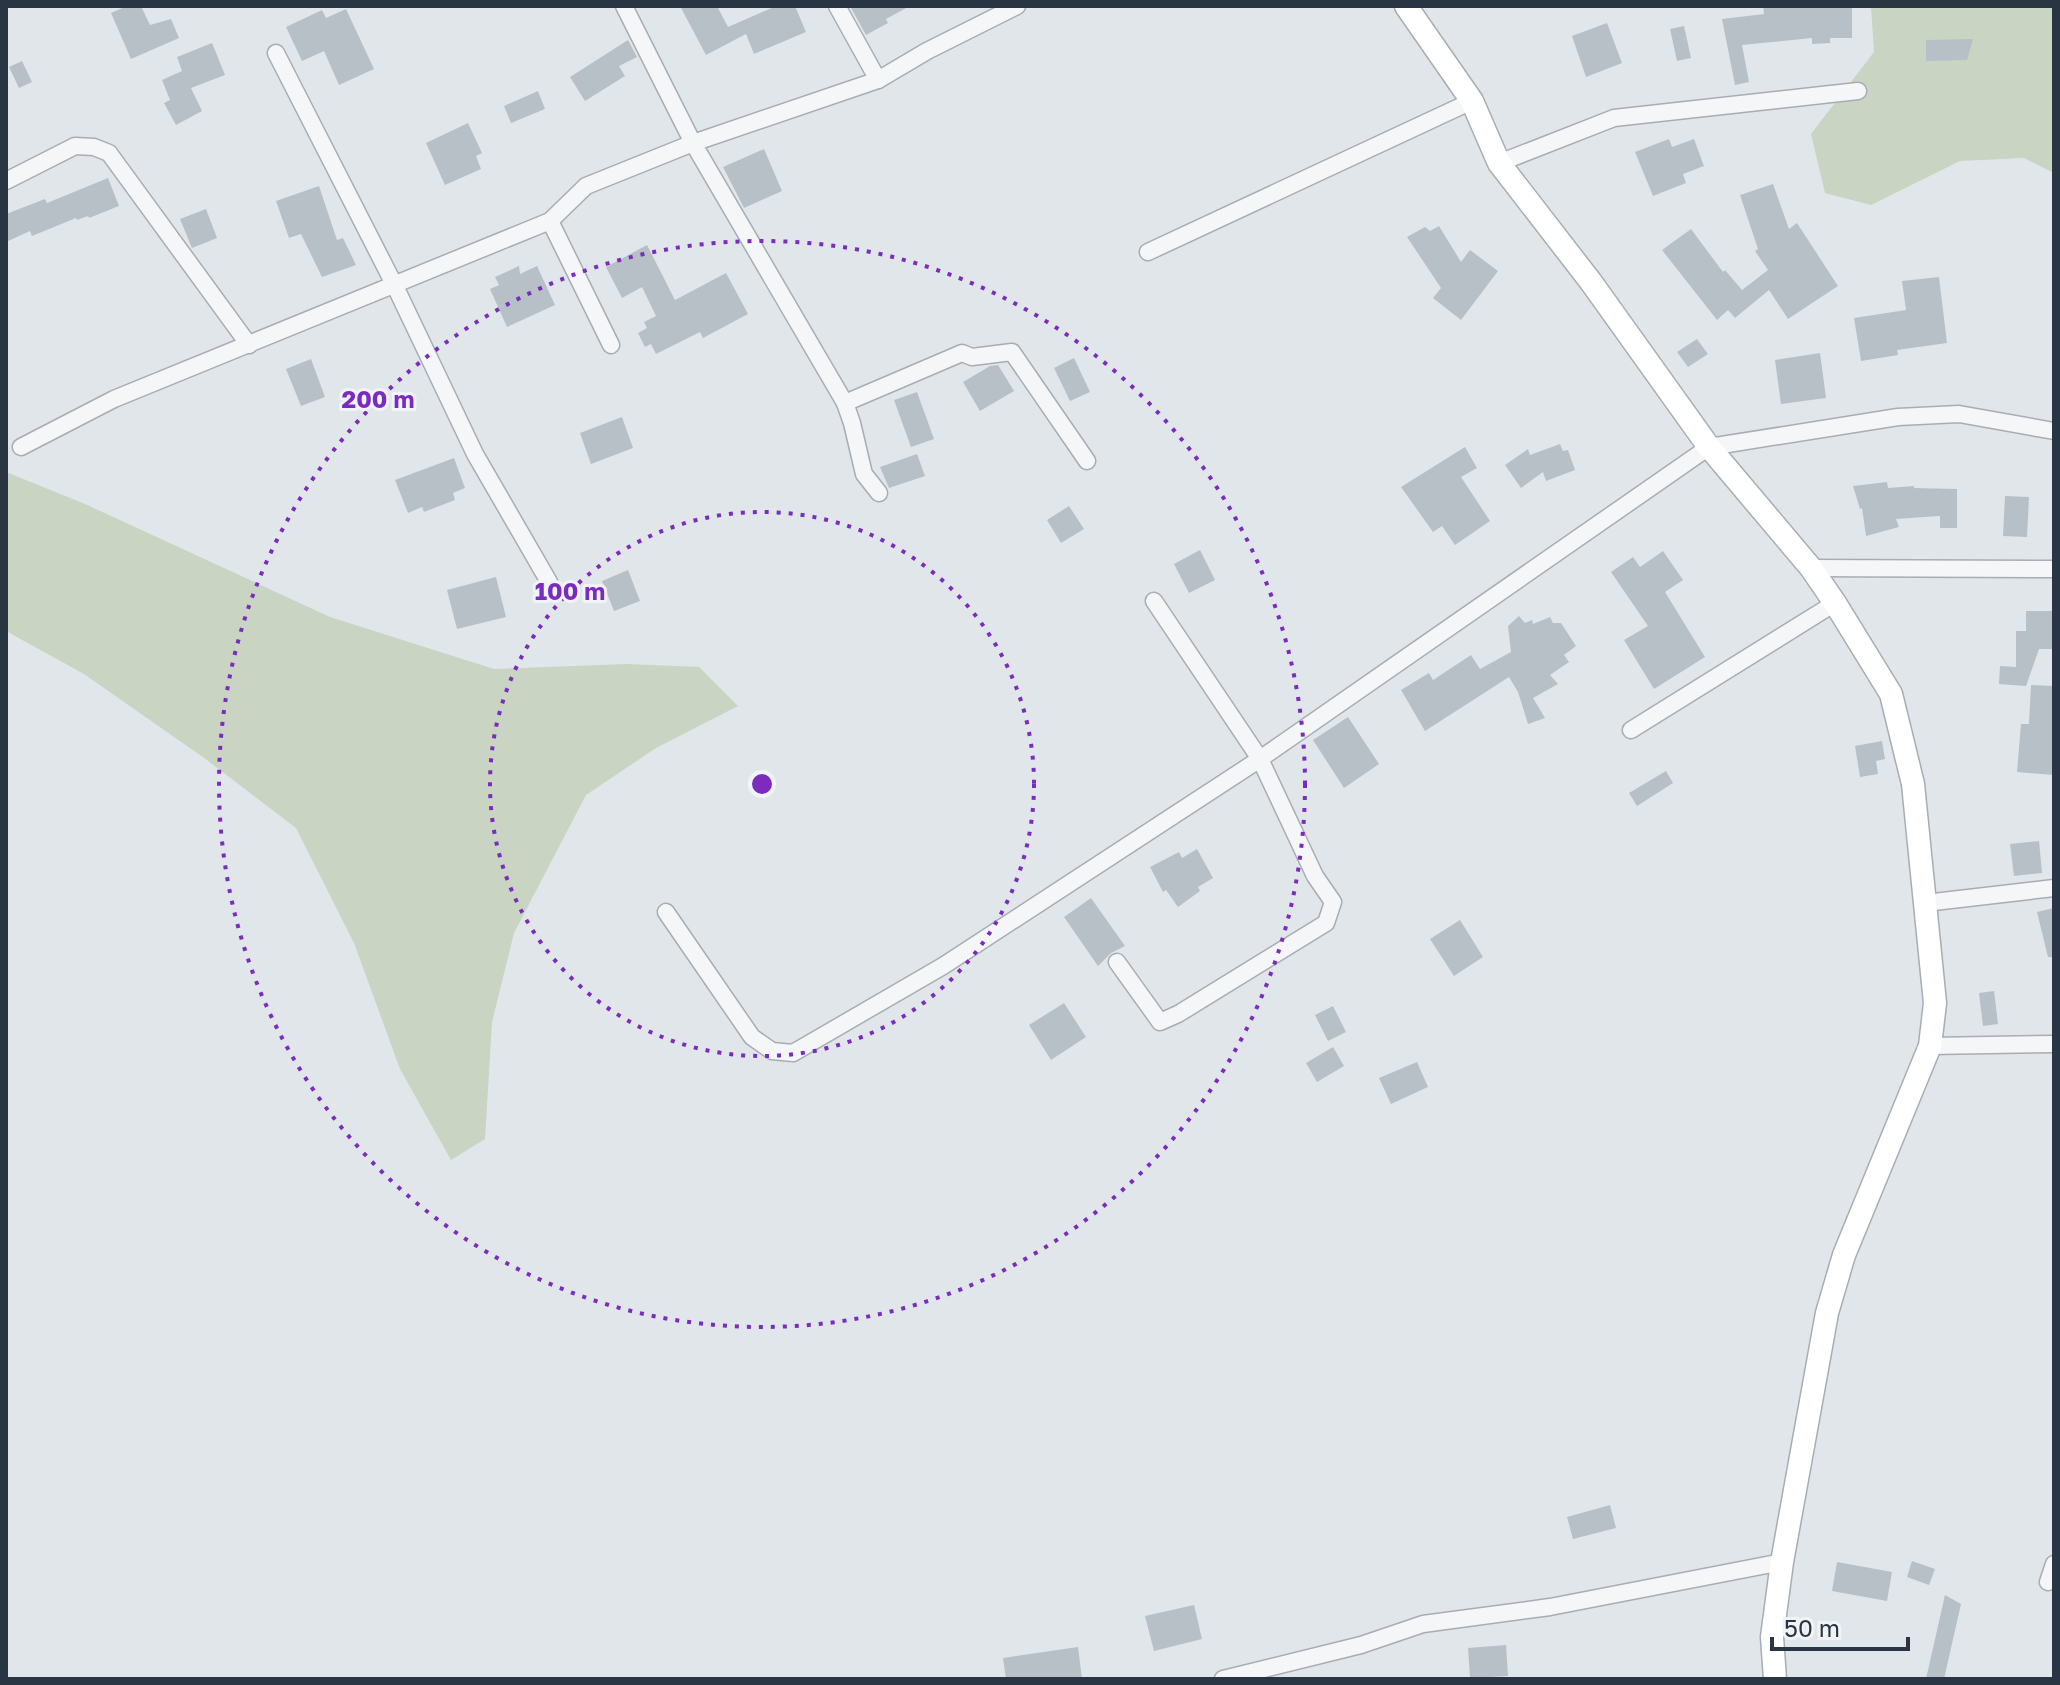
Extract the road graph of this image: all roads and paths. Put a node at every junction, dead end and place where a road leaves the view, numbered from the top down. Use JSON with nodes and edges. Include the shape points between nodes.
{"nodes":[{"id":1,"x":624,"y":6,"type":"edge"},
{"id":2,"x":837,"y":6,"type":"edge"},
{"id":3,"x":1017,"y":6,"type":"edge"},
{"id":4,"x":1406,"y":6,"type":"edge"},
{"id":5,"x":276,"y":53,"type":"dead end"},
{"id":6,"x":878,"y":80,"type":"junction"},
{"id":7,"x":1858,"y":91,"type":"dead end"},
{"id":8,"x":1472,"y":101,"type":"junction"},
{"id":9,"x":693,"y":143,"type":"junction"},
{"id":10,"x":1499,"y":163,"type":"junction"},
{"id":11,"x":6,"y":181,"type":"edge"},
{"id":12,"x":550,"y":221,"type":"junction"},
{"id":13,"x":1148,"y":252,"type":"dead end"},
{"id":14,"x":395,"y":286,"type":"junction"},
{"id":15,"x":249,"y":345,"type":"junction"},
{"id":16,"x":611,"y":345,"type":"dead end"},
{"id":17,"x":845,"y":403,"type":"junction"},
{"id":18,"x":2054,"y":431,"type":"edge"},
{"id":19,"x":21,"y":447,"type":"dead end"},
{"id":20,"x":1709,"y":447,"type":"junction"},
{"id":21,"x":1087,"y":461,"type":"dead end"},
{"id":22,"x":879,"y":493,"type":"dead end"},
{"id":23,"x":1811,"y":568,"type":"junction"},
{"id":24,"x":2054,"y":569,"type":"edge"},
{"id":25,"x":549,"y":582,"type":"dead end"},
{"id":26,"x":1154,"y":601,"type":"dead end"},
{"id":27,"x":1835,"y":603,"type":"junction"},
{"id":28,"x":1631,"y":730,"type":"dead end"},
{"id":29,"x":1260,"y":759,"type":"junction"},
{"id":30,"x":2054,"y":888,"type":"edge"},
{"id":31,"x":1925,"y":903,"type":"junction"},
{"id":32,"x":666,"y":912,"type":"dead end"},
{"id":33,"x":1117,"y":962,"type":"dead end"},
{"id":34,"x":2054,"y":1044,"type":"edge"},
{"id":35,"x":1930,"y":1046,"type":"junction"},
{"id":36,"x":1782,"y":1562,"type":"junction"},
{"id":37,"x":2054,"y":1564,"type":"edge"},
{"id":38,"x":2048,"y":1582,"type":"dead end"},
{"id":39,"x":1223,"y":1679,"type":"edge"},
{"id":40,"x":1775,"y":1679,"type":"edge"}],
"edges":[{"from":1,"to":9,"type":"street"},
{"from":2,"to":6,"type":"street"},
{"from":3,"to":6,"type":"street"},
{"from":4,"to":8,"type":"street"},
{"from":5,"to":14,"type":"street"},
{"from":6,"to":9,"type":"street"},
{"from":7,"to":10,"type":"street","via":[[1614,118]]},
{"from":8,"to":10,"type":"street"},
{"from":8,"to":13,"type":"street"},
{"from":9,"to":12,"type":"street","via":[[586,186]]},
{"from":9,"to":17,"type":"street"},
{"from":10,"to":20,"type":"street"},
{"from":11,"to":15,"type":"street","via":[[75,146],[109,153]]},
{"from":12,"to":14,"type":"street"},
{"from":12,"to":16,"type":"street"},
{"from":14,"to":15,"type":"street"},
{"from":14,"to":25,"type":"street","via":[[475,454]]},
{"from":15,"to":19,"type":"street","via":[[114,399]]},
{"from":17,"to":21,"type":"street","via":[[962,353],[972,357],[1012,352]]},
{"from":17,"to":22,"type":"street","via":[[864,474]]},
{"from":18,"to":20,"type":"street","via":[[1959,414],[1898,417]]},
{"from":20,"to":23,"type":"street"},
{"from":20,"to":29,"type":"street"},
{"from":23,"to":24,"type":"street"},
{"from":23,"to":27,"type":"street"},
{"from":26,"to":29,"type":"street"},
{"from":27,"to":28,"type":"street"},
{"from":27,"to":31,"type":"street","via":[[1891,694],[1913,784]]},
{"from":29,"to":32,"type":"street","via":[[943,966],[793,1053],[772,1051],[752,1037]]},
{"from":29,"to":33,"type":"street","via":[[1315,876],[1333,902],[1326,923],[1160,1022]]},
{"from":30,"to":31,"type":"street"},
{"from":31,"to":35,"type":"street","via":[[1935,1003]]},
{"from":34,"to":35,"type":"street"},
{"from":35,"to":36,"type":"street","via":[[1844,1255],[1827,1313]]},
{"from":36,"to":39,"type":"street","via":[[1550,1607],[1423,1624]]},
{"from":36,"to":40,"type":"street","via":[[1772,1637]]},
{"from":37,"to":38,"type":"street"}]}
